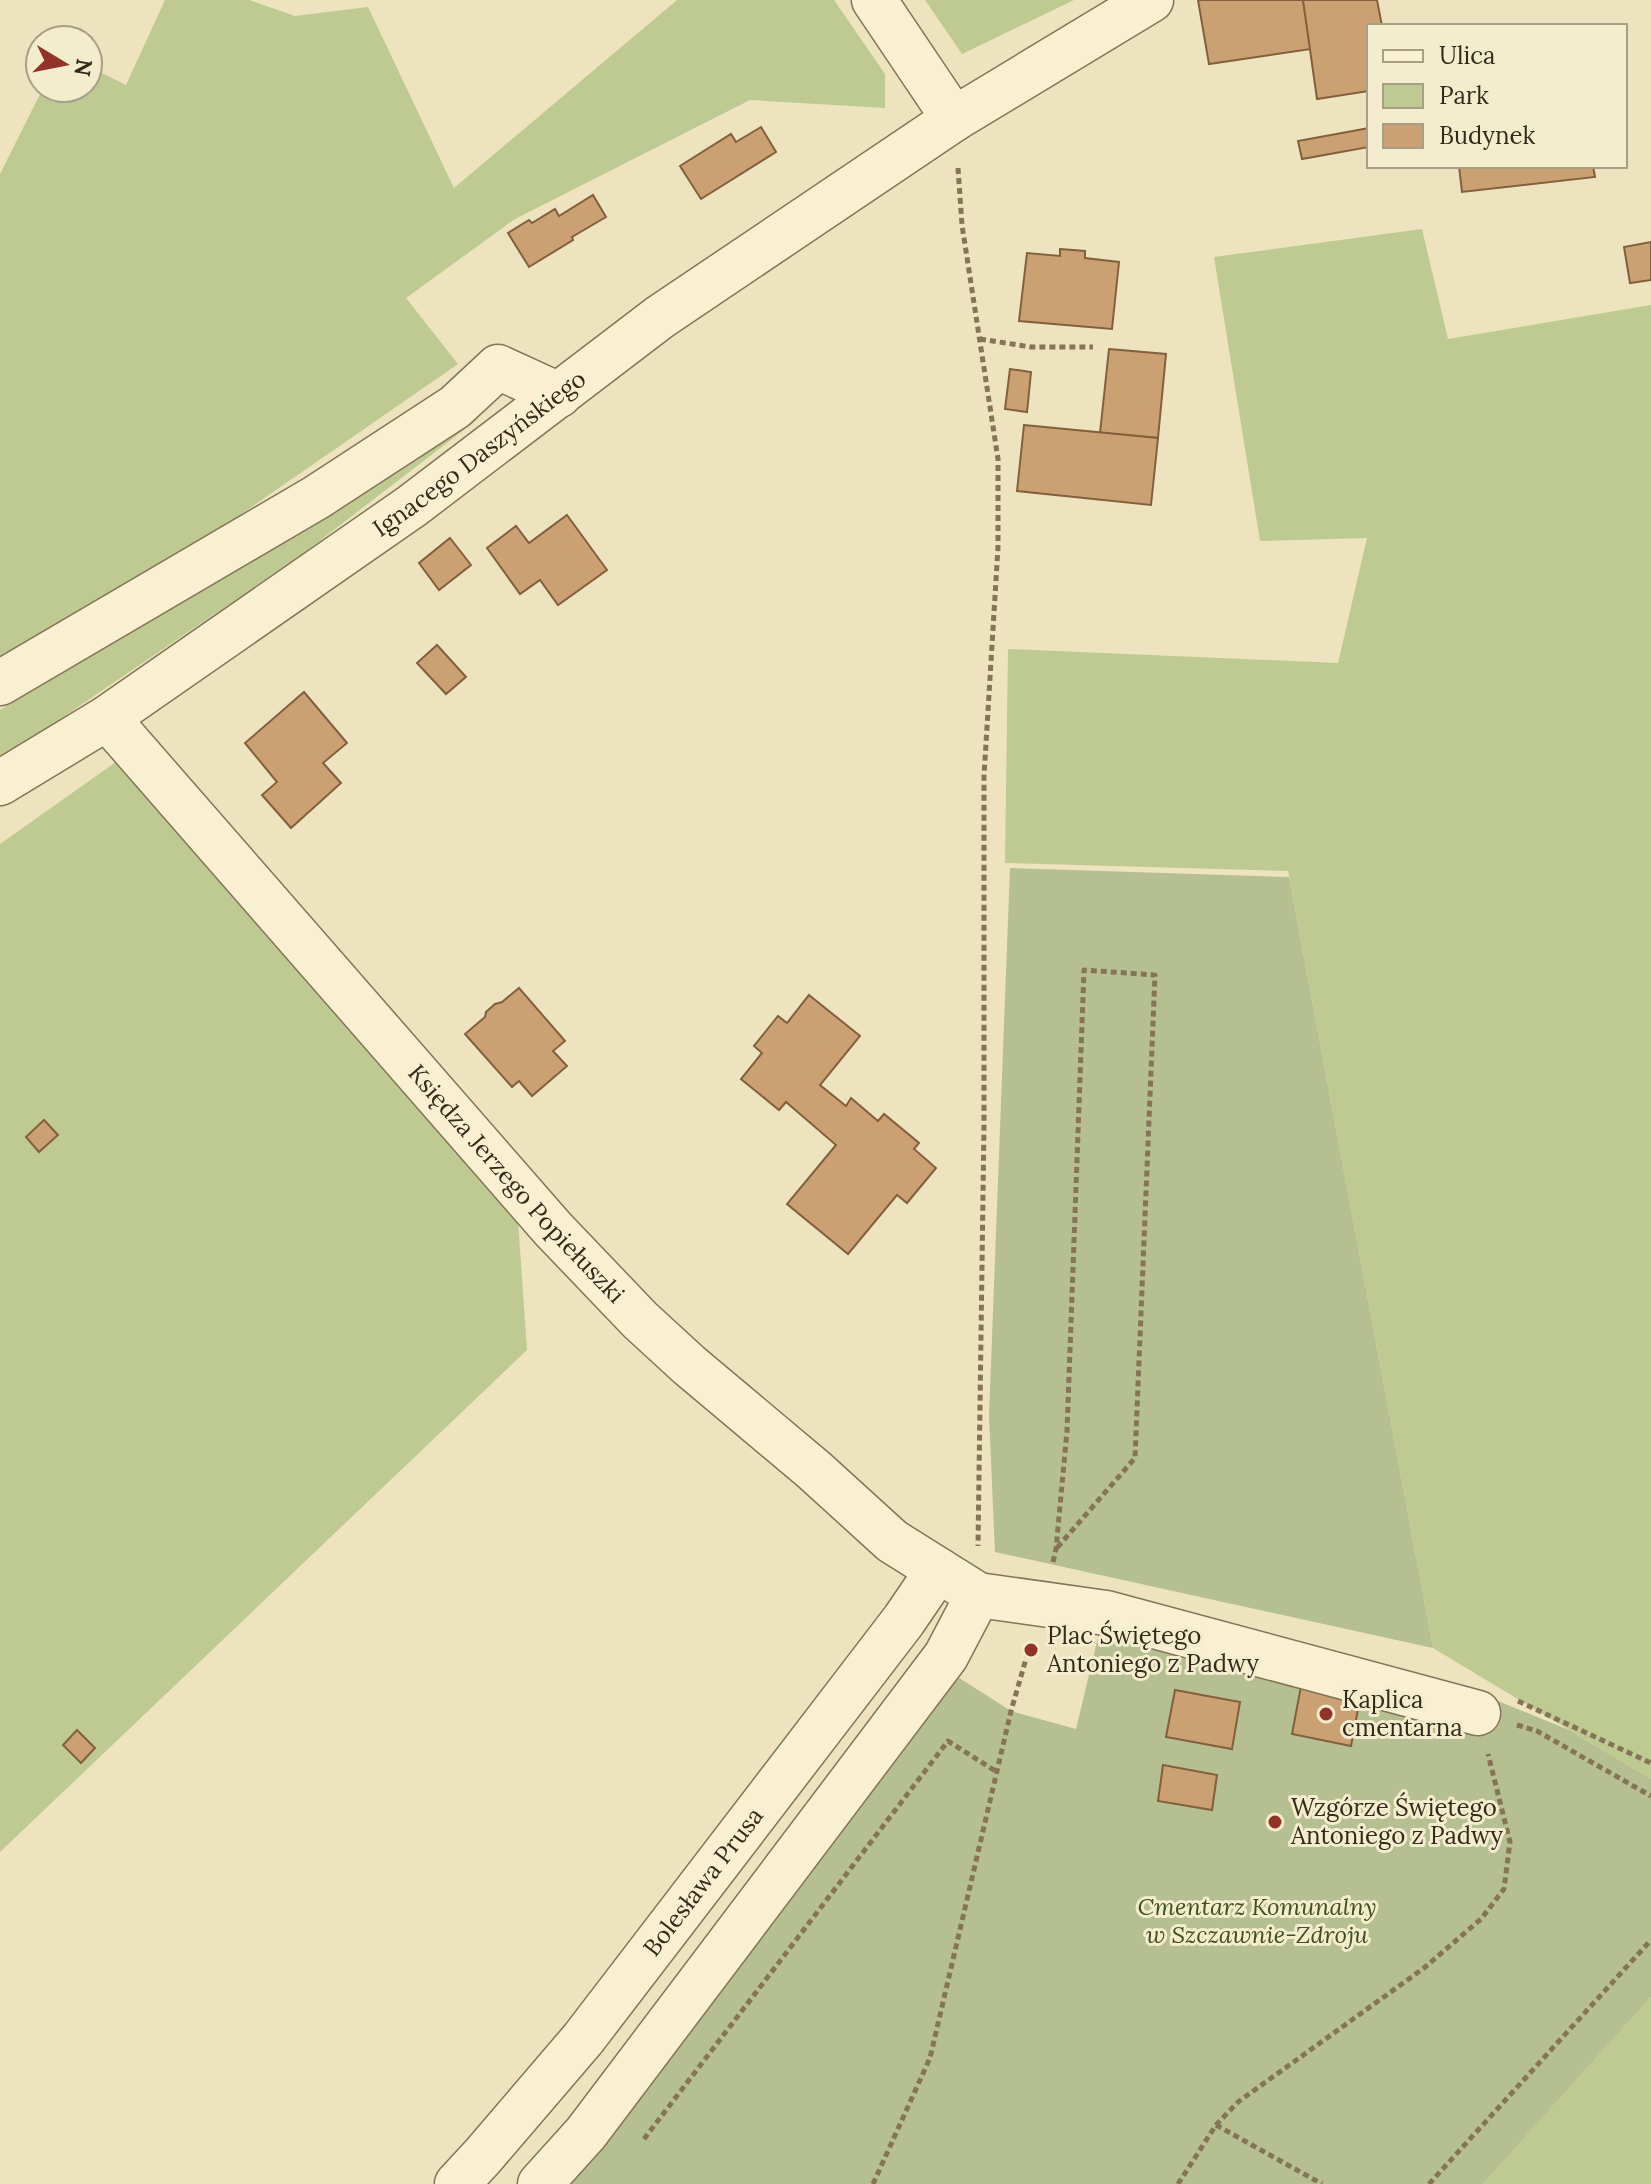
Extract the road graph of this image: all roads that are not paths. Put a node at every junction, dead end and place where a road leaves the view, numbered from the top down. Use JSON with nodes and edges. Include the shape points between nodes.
{"nodes":[{"id":1,"x":874,"y":0,"type":"edge"},
{"id":2,"x":1151,"y":0,"type":"edge"},
{"id":3,"x":954,"y":119,"type":"junction"},
{"id":4,"x":559,"y":395,"type":"junction"},
{"id":5,"x":0,"y":683,"type":"edge"},
{"id":6,"x":107,"y":718,"type":"junction"},
{"id":7,"x":0,"y":783,"type":"edge"},
{"id":8,"x":938,"y":1570,"type":"junction"},
{"id":9,"x":978,"y":1595,"type":"junction"},
{"id":10,"x":1492,"y":1705,"type":"road end"},
{"id":11,"x":457,"y":2184,"type":"edge"},
{"id":12,"x":540,"y":2184,"type":"edge"}],
"edges":[{"from":1,"to":3,"type":"street"},
{"from":2,"to":3,"type":"street","name":"Ignacego Daszyńskiego"},
{"from":3,"to":4,"type":"street","name":"Ignacego Daszyńskiego","via":[[660,317]]},
{"from":4,"to":5,"type":"street","via":[[498,367],[455,407],[317,497]]},
{"from":4,"to":6,"type":"street","name":"Ignacego Daszyńskiego","via":[[412,506]]},
{"from":6,"to":7,"type":"street","name":"Ignacego Daszyńskiego"},
{"from":6,"to":8,"type":"street","name":"Księdza Jerzego Popiełuszki","via":[[553,1229],[640,1320],[892,1541]]},
{"from":8,"to":9,"type":"street","name":"Księdza Jerzego Popiełuszki"},
{"from":8,"to":11,"type":"street","name":"Bolesława Prusa","via":[[583,2039]]},
{"from":9,"to":10,"type":"street","via":[[1106,1613]]},
{"from":9,"to":12,"type":"street","via":[[946,1656],[586,2133]]}]}
